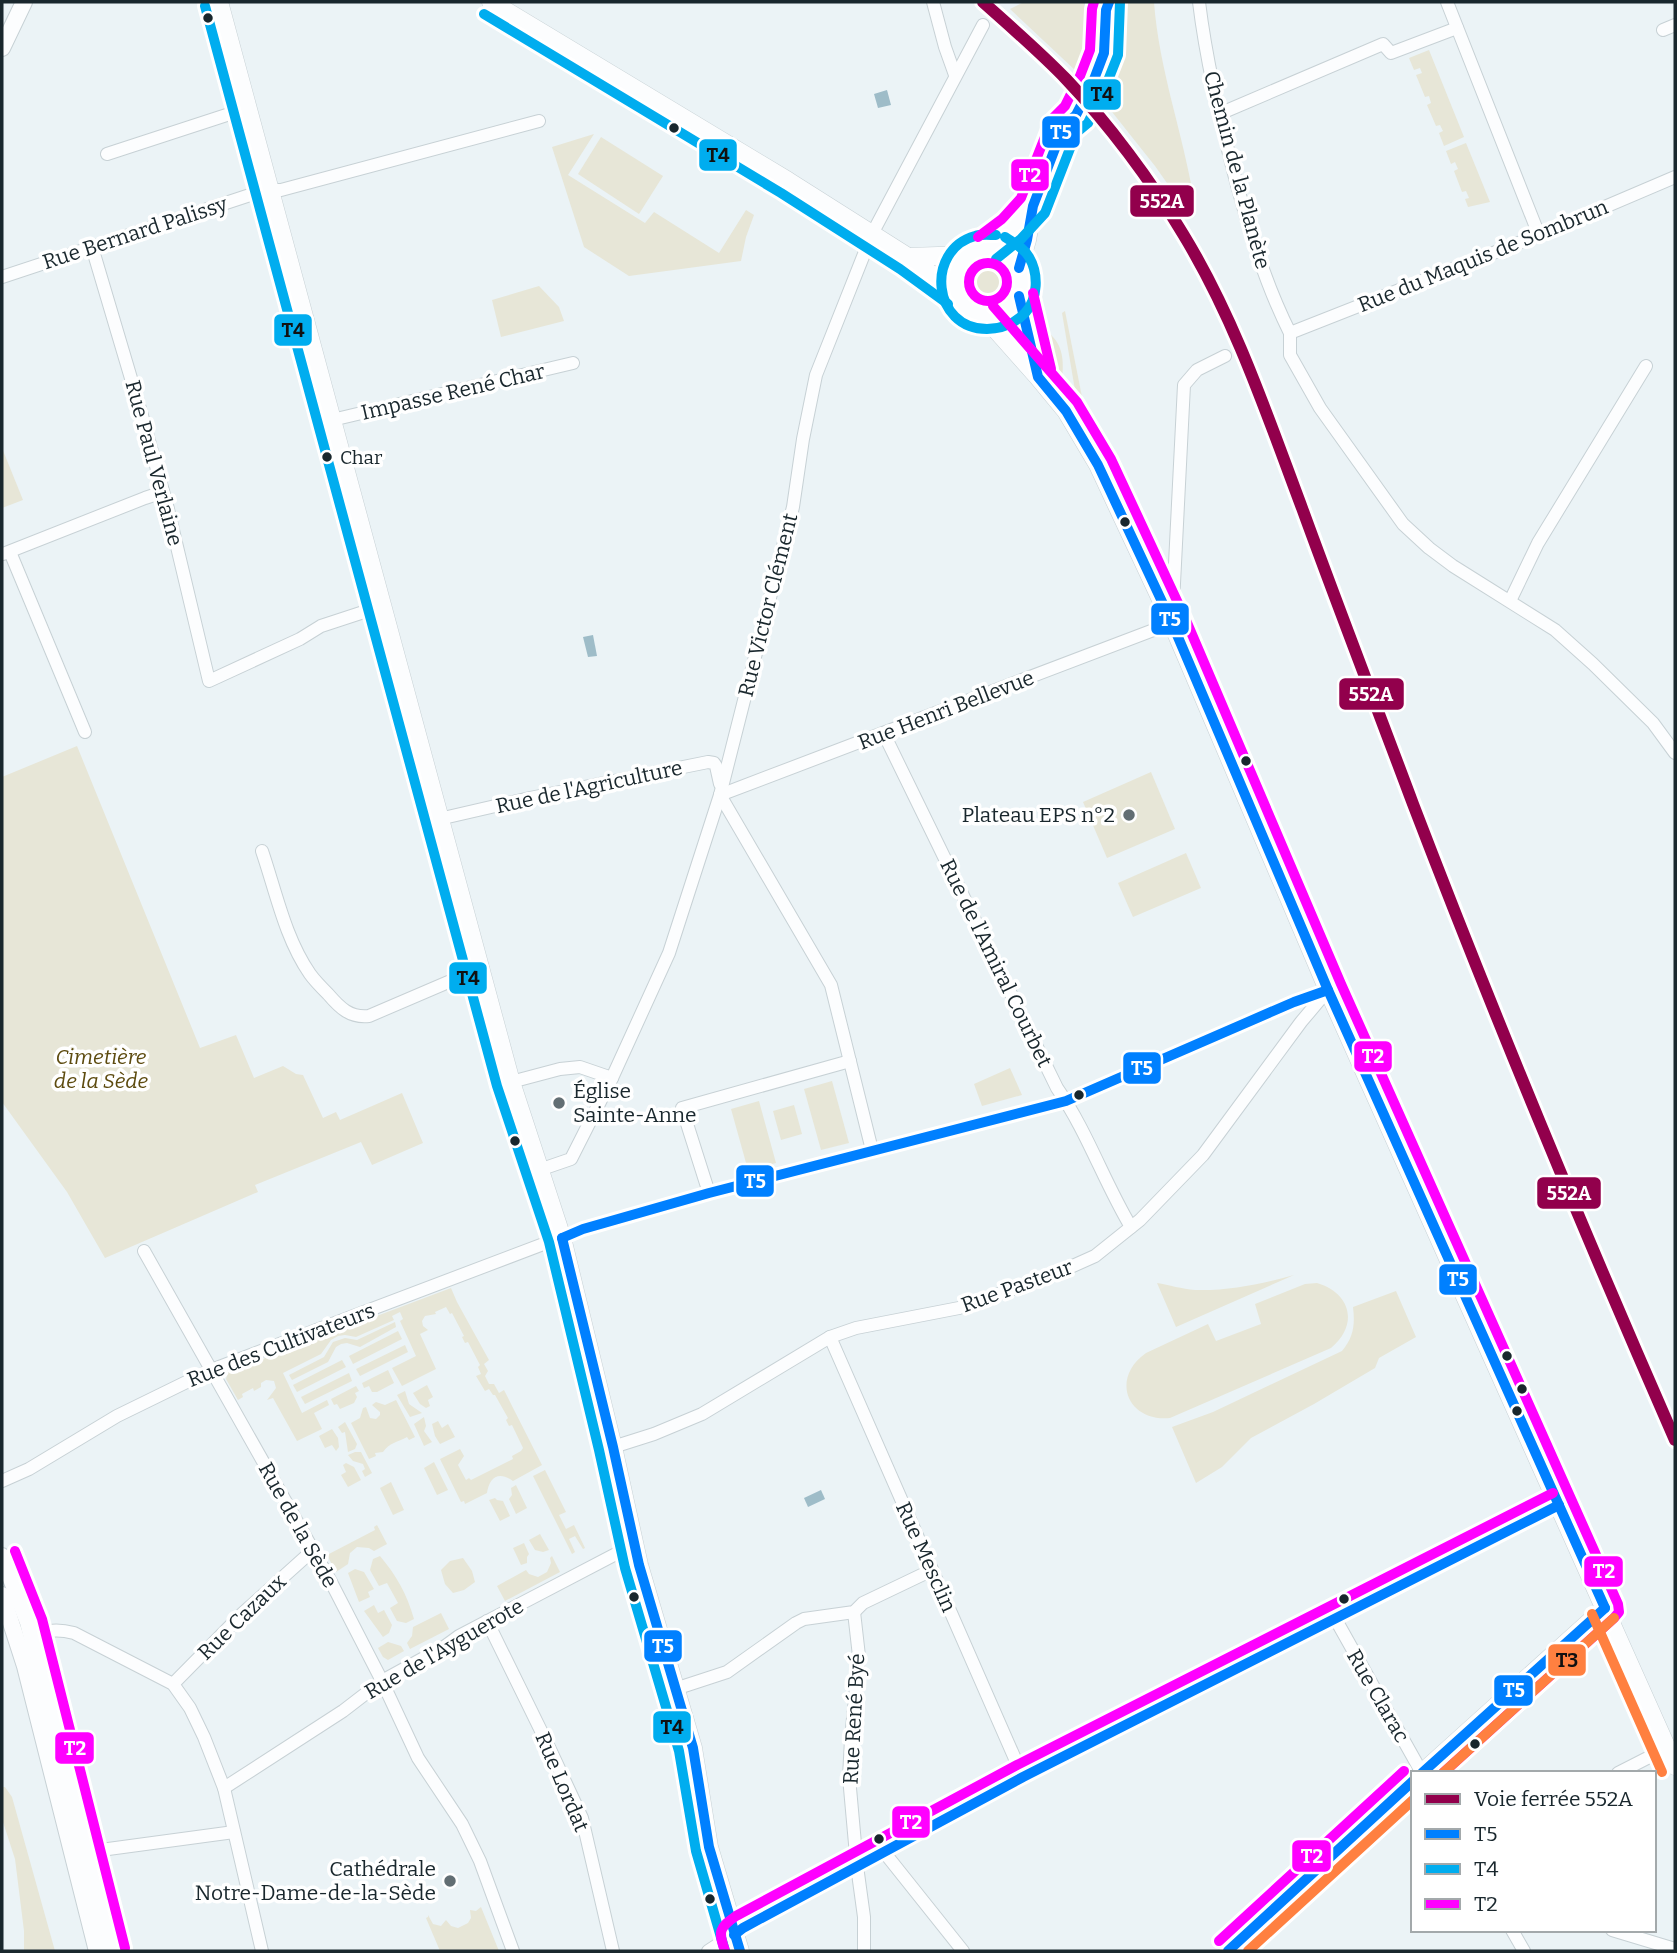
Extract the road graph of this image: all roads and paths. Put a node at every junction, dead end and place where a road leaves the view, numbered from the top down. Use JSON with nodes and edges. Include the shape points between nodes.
{"nodes":[{"id":1,"x":24,"y":2,"type":"edge"},
{"id":2,"x":219,"y":2,"type":"edge"},
{"id":3,"x":491,"y":2,"type":"edge"},
{"id":4,"x":933,"y":2,"type":"edge"},
{"id":5,"x":1199,"y":2,"type":"edge"},
{"id":6,"x":1447,"y":2,"type":"edge"},
{"id":7,"x":1104,"y":4,"type":"edge"},
{"id":8,"x":983,"y":25,"type":"dead end"},
{"id":9,"x":1457,"y":27,"type":"junction"},
{"id":10,"x":2,"y":48,"type":"edge"},
{"id":11,"x":955,"y":75,"type":"junction"},
{"id":12,"x":248,"y":108,"type":"junction"},
{"id":13,"x":1219,"y":114,"type":"junction"},
{"id":14,"x":539,"y":121,"type":"dead end"},
{"id":15,"x":107,"y":154,"type":"dead end"},
{"id":16,"x":1675,"y":177,"type":"edge"},
{"id":17,"x":270,"y":190,"type":"junction"},
{"id":18,"x":1033,"y":206,"type":"junction"},
{"id":19,"x":872,"y":234,"type":"junction"},
{"id":20,"x":1539,"y":235,"type":"junction"},
{"id":21,"x":92,"y":247,"type":"junction"},
{"id":22,"x":987,"y":248,"type":"junction"},
{"id":23,"x":968,"y":255,"type":"junction"},
{"id":24,"x":908,"y":257,"type":"junction"},
{"id":25,"x":1019,"y":268,"type":"junction"},
{"id":26,"x":2,"y":277,"type":"edge"},
{"id":27,"x":956,"y":293,"type":"junction"},
{"id":28,"x":1019,"y":296,"type":"junction"},
{"id":29,"x":983,"y":316,"type":"junction"},
{"id":30,"x":1290,"y":333,"type":"junction"},
{"id":31,"x":1225,"y":356,"type":"dead end"},
{"id":32,"x":573,"y":363,"type":"dead end"},
{"id":33,"x":1646,"y":366,"type":"dead end"},
{"id":34,"x":1042,"y":382,"type":"junction"},
{"id":35,"x":332,"y":420,"type":"junction"},
{"id":36,"x":163,"y":492,"type":"junction"},
{"id":37,"x":6,"y":553,"type":"edge"},
{"id":38,"x":1510,"y":601,"type":"junction"},
{"id":39,"x":382,"y":606,"type":"junction"},
{"id":40,"x":1172,"y":624,"type":"junction"},
{"id":41,"x":85,"y":732,"type":"dead end"},
{"id":42,"x":884,"y":734,"type":"junction"},
{"id":43,"x":1675,"y":753,"type":"edge"},
{"id":44,"x":720,"y":792,"type":"junction"},
{"id":45,"x":439,"y":820,"type":"junction"},
{"id":46,"x":262,"y":851,"type":"dead end"},
{"id":47,"x":481,"y":968,"type":"junction"},
{"id":48,"x":1328,"y":990,"type":"junction"},
{"id":49,"x":850,"y":1061,"type":"junction"},
{"id":50,"x":612,"y":1078,"type":"junction"},
{"id":51,"x":511,"y":1082,"type":"junction"},
{"id":52,"x":1066,"y":1101,"type":"junction"},
{"id":53,"x":872,"y":1150,"type":"junction"},
{"id":54,"x":539,"y":1170,"type":"junction"},
{"id":55,"x":709,"y":1193,"type":"junction"},
{"id":56,"x":1131,"y":1227,"type":"junction"},
{"id":57,"x":562,"y":1238,"type":"junction"},
{"id":58,"x":144,"y":1251,"type":"dead end"},
{"id":59,"x":830,"y":1337,"type":"junction"},
{"id":60,"x":211,"y":1370,"type":"junction"},
{"id":61,"x":613,"y":1447,"type":"junction"},
{"id":62,"x":5,"y":1478,"type":"edge"},
{"id":63,"x":1559,"y":1505,"type":"junction"},
{"id":64,"x":635,"y":1544,"type":"junction"},
{"id":65,"x":312,"y":1550,"type":"junction"},
{"id":66,"x":2,"y":1556,"type":"edge"},
{"id":67,"x":932,"y":1570,"type":"junction"},
{"id":68,"x":2,"y":1595,"type":"edge"},
{"id":69,"x":1605,"y":1608,"type":"junction"},
{"id":70,"x":854,"y":1612,"type":"junction"},
{"id":71,"x":1336,"y":1620,"type":"junction"},
{"id":72,"x":487,"y":1621,"type":"junction"},
{"id":73,"x":31,"y":1636,"type":"junction"},
{"id":74,"x":382,"y":1681,"type":"junction"},
{"id":75,"x":173,"y":1684,"type":"junction"},
{"id":76,"x":675,"y":1689,"type":"junction"},
{"id":77,"x":1667,"y":1748,"type":"junction"},
{"id":78,"x":1675,"y":1766,"type":"edge"},
{"id":79,"x":1421,"y":1771,"type":"edge"},
{"id":80,"x":1424,"y":1771,"type":"edge"},
{"id":81,"x":1622,"y":1771,"type":"edge"},
{"id":82,"x":1023,"y":1777,"type":"junction"},
{"id":83,"x":1411,"y":1783,"type":"edge"},
{"id":84,"x":224,"y":1788,"type":"junction"},
{"id":85,"x":234,"y":1832,"type":"junction"},
{"id":86,"x":70,"y":1843,"type":"junction"},
{"id":87,"x":86,"y":1852,"type":"junction"},
{"id":88,"x":884,"y":1852,"type":"junction"},
{"id":89,"x":857,"y":1866,"type":"junction"},
{"id":90,"x":1513,"y":1932,"type":"edge"},
{"id":91,"x":1619,"y":1932,"type":"edge"},
{"id":92,"x":737,"y":1943,"type":"edge"},
{"id":93,"x":1675,"y":1949,"type":"edge"},
{"id":94,"x":97,"y":1951,"type":"edge"},
{"id":95,"x":111,"y":1951,"type":"edge"},
{"id":96,"x":262,"y":1951,"type":"edge"},
{"id":97,"x":513,"y":1951,"type":"edge"},
{"id":98,"x":613,"y":1951,"type":"edge"},
{"id":99,"x":708,"y":1951,"type":"edge"},
{"id":100,"x":864,"y":1951,"type":"edge"},
{"id":101,"x":963,"y":1951,"type":"edge"},
{"id":102,"x":1228,"y":1951,"type":"edge"},
{"id":103,"x":1524,"y":1951,"type":"edge"}],
"edges":[{"from":1,"to":10,"type":"street"},
{"from":2,"to":12,"type":"main road"},
{"from":3,"to":19,"type":"main road"},
{"from":4,"to":11,"type":"street"},
{"from":5,"to":13,"type":"street","name":"Chemin de la Planète"},
{"from":6,"to":9,"type":"street"},
{"from":7,"to":18,"type":"main road","via":[[1104,54],[1076,115],[1064,125]]},
{"from":8,"to":11,"type":"street","name":"Rue Victor Clément"},
{"from":9,"to":13,"type":"street","via":[[1391,53],[1383,44]]},
{"from":9,"to":20,"type":"street"},
{"from":11,"to":19,"type":"street","name":"Rue Victor Clément"},
{"from":12,"to":15,"type":"street"},
{"from":12,"to":17,"type":"main road"},
{"from":13,"to":30,"type":"street","name":"Chemin de la Planète","via":[[1265,276]]},
{"from":14,"to":17,"type":"street","name":"Rue Bernard Palissy"},
{"from":16,"to":20,"type":"street","name":"Rue du Maquis de Sombrun"},
{"from":17,"to":21,"type":"street","name":"Rue Bernard Palissy"},
{"from":17,"to":35,"type":"main road"},
{"from":18,"to":22,"type":"main road"},
{"from":18,"to":25,"type":"main road"},
{"from":19,"to":24,"type":"main road"},
{"from":19,"to":44,"type":"street","name":"Rue Victor Clément","via":[[816,375],[793,507]]},
{"from":20,"to":30,"type":"street","name":"Rue du Maquis de Sombrun"},
{"from":21,"to":26,"type":"street","name":"Rue Bernard Palissy"},
{"from":21,"to":36,"type":"street","name":"Rue Paul Verlaine"},
{"from":22,"to":23,"type":"main road"},
{"from":22,"to":25,"type":"main road","via":[[1006,253]]},
{"from":23,"to":24,"type":"main road"},
{"from":23,"to":27,"type":"main road","via":[[956,272]]},
{"from":24,"to":27,"type":"main road"},
{"from":25,"to":28,"type":"main road"},
{"from":27,"to":29,"type":"main road","via":[[967,308]]},
{"from":28,"to":29,"type":"main road","via":[[1004,312]]},
{"from":28,"to":34,"type":"main road"},
{"from":29,"to":34,"type":"main road"},
{"from":30,"to":38,"type":"street","name":"Chemin de la Planète","via":[[1290,355],[1320,408],[1403,524],[1437,554]]},
{"from":31,"to":40,"type":"street","via":[[1197,370],[1184,385]]},
{"from":32,"to":35,"type":"street","name":"Impasse René Char"},
{"from":33,"to":38,"type":"street","via":[[1538,543]]},
{"from":34,"to":40,"type":"main road","via":[[1066,411],[1098,465]]},
{"from":35,"to":39,"type":"main road"},
{"from":36,"to":37,"type":"street"},
{"from":36,"to":39,"type":"street","name":"Rue Paul Verlaine","via":[[209,681],[321,626]]},
{"from":37,"to":41,"type":"street"},
{"from":38,"to":43,"type":"street","name":"Chemin de la Planète","via":[[1555,630],[1593,664],[1653,723]]},
{"from":39,"to":45,"type":"main road"},
{"from":40,"to":42,"type":"street","name":"Rue Henri Bellevue"},
{"from":40,"to":48,"type":"main road"},
{"from":42,"to":44,"type":"street","name":"Rue Henri Bellevue"},
{"from":42,"to":52,"type":"street","name":"Rue de l'Amiral Courbet"},
{"from":44,"to":45,"type":"street","name":"Rue de l'Agriculture","via":[[716,766],[708,762]]},
{"from":44,"to":49,"type":"street","via":[[831,985]]},
{"from":44,"to":50,"type":"street","name":"Rue Victor Clément","via":[[669,953]]},
{"from":45,"to":47,"type":"main road"},
{"from":46,"to":47,"type":"street","via":[[300,959],[335,1002],[353,1016],[369,1016]]},
{"from":47,"to":51,"type":"main road"},
{"from":48,"to":52,"type":"street","name":"Rue des Cultivateurs"},
{"from":48,"to":56,"type":"street","name":"Rue Pasteur","via":[[1203,1155]]},
{"from":48,"to":63,"type":"main road"},
{"from":49,"to":53,"type":"street"},
{"from":49,"to":55,"type":"street","via":[[682,1108]]},
{"from":50,"to":51,"type":"street","via":[[580,1067]]},
{"from":50,"to":54,"type":"street","name":"Rue Victor Clément","via":[[571,1159]]},
{"from":51,"to":54,"type":"main road"},
{"from":52,"to":53,"type":"street","name":"Rue des Cultivateurs"},
{"from":52,"to":56,"type":"street","name":"Rue de l'Amiral Courbet"},
{"from":53,"to":55,"type":"street","name":"Rue des Cultivateurs"},
{"from":54,"to":57,"type":"main road"},
{"from":55,"to":57,"type":"street","name":"Rue des Cultivateurs"},
{"from":56,"to":59,"type":"street","name":"Rue Pasteur","via":[[1076,1265],[990,1299]]},
{"from":57,"to":60,"type":"street","name":"Rue des Cultivateurs"},
{"from":57,"to":61,"type":"main road"},
{"from":58,"to":60,"type":"street","name":"Rue de la Sède"},
{"from":59,"to":61,"type":"street","name":"Rue Pasteur","via":[[702,1414]]},
{"from":59,"to":67,"type":"street","name":"Rue Mesclin"},
{"from":60,"to":62,"type":"street","name":"Rue des Cultivateurs"},
{"from":60,"to":65,"type":"street","name":"Rue de la Sède"},
{"from":61,"to":64,"type":"main road"},
{"from":63,"to":69,"type":"main road"},
{"from":63,"to":71,"type":"street"},
{"from":64,"to":72,"type":"street","name":"Rue de l'Ayguerote"},
{"from":64,"to":76,"type":"main road"},
{"from":65,"to":74,"type":"street","name":"Rue de la Sède"},
{"from":65,"to":75,"type":"street","name":"Rue Cazaux"},
{"from":66,"to":73,"type":"street"},
{"from":67,"to":70,"type":"street","via":[[863,1603]]},
{"from":67,"to":82,"type":"street","name":"Rue Mesclin"},
{"from":68,"to":86,"type":"street"},
{"from":69,"to":77,"type":"main road"},
{"from":69,"to":80,"type":"main road"},
{"from":70,"to":76,"type":"street","via":[[804,1619],[727,1672]]},
{"from":70,"to":89,"type":"street","name":"Rue René Byé","via":[[859,1656],[849,1777]]},
{"from":71,"to":79,"type":"street","name":"Rue Clarac"},
{"from":71,"to":82,"type":"street"},
{"from":72,"to":74,"type":"street","name":"Rue de l'Ayguerote"},
{"from":72,"to":98,"type":"street","name":"Rue Lordat","via":[[582,1818]]},
{"from":73,"to":75,"type":"street","via":[[46,1630],[74,1633]]},
{"from":73,"to":87,"type":"street"},
{"from":74,"to":84,"type":"street","name":"Rue de l'Ayguerote"},
{"from":74,"to":97,"type":"street","name":"Rue de la Sède","via":[[418,1758],[462,1824]]},
{"from":75,"to":84,"type":"street","via":[[196,1719]]},
{"from":76,"to":92,"type":"main road","via":[[693,1748],[709,1847]]},
{"from":77,"to":78,"type":"main road"},
{"from":77,"to":81,"type":"street"},
{"from":82,"to":88,"type":"street"},
{"from":83,"to":102,"type":"main road"},
{"from":84,"to":85,"type":"street"},
{"from":85,"to":87,"type":"street"},
{"from":85,"to":96,"type":"street"},
{"from":86,"to":87,"type":"street","via":[[77,1851]]},
{"from":86,"to":94,"type":"street"},
{"from":87,"to":95,"type":"street"},
{"from":88,"to":89,"type":"street"},
{"from":88,"to":101,"type":"street"},
{"from":89,"to":92,"type":"street","via":[[743,1928]]},
{"from":89,"to":100,"type":"street","name":"Rue René Byé"},
{"from":90,"to":103,"type":"street"},
{"from":91,"to":93,"type":"street"},
{"from":92,"to":99,"type":"street"}]}
